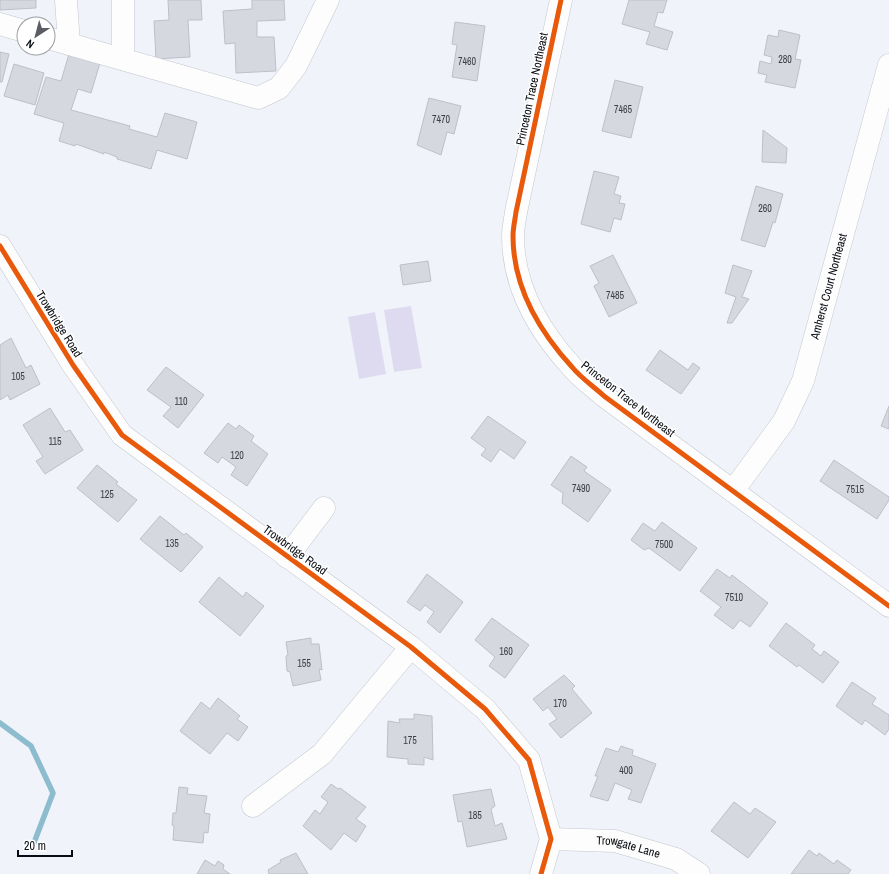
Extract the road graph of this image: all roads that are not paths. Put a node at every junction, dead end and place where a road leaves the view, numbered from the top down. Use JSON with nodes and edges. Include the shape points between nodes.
{"nodes":[{"id":1,"x":66,"y":0,"type":"edge"},
{"id":2,"x":123,"y":0,"type":"edge"},
{"id":3,"x":328,"y":0,"type":"edge"},
{"id":4,"x":561,"y":0,"type":"edge"},
{"id":5,"x":0,"y":24,"type":"edge"},
{"id":6,"x":16,"y":29,"type":"edge"},
{"id":7,"x":56,"y":40,"type":"edge"},
{"id":8,"x":69,"y":44,"type":"junction"},
{"id":9,"x":123,"y":60,"type":"junction"},
{"id":10,"x":889,"y":65,"type":"edge"},
{"id":11,"x":0,"y":246,"type":"edge"},
{"id":12,"x":733,"y":491,"type":"junction"},
{"id":13,"x":324,"y":508,"type":"dead end"},
{"id":14,"x":287,"y":557,"type":"junction"},
{"id":15,"x":889,"y":606,"type":"edge"},
{"id":16,"x":411,"y":647,"type":"junction"},
{"id":17,"x":253,"y":806,"type":"dead end"},
{"id":18,"x":551,"y":839,"type":"junction"},
{"id":19,"x":541,"y":874,"type":"edge"},
{"id":20,"x":699,"y":874,"type":"edge"}],
"edges":[{"from":1,"to":8,"type":"street"},
{"from":2,"to":9,"type":"street"},
{"from":3,"to":9,"type":"street","via":[[296,66],[279,88],[258,98]]},
{"from":4,"to":12,"type":"street","name":"Princeton Trace Northeast","via":[[516,212],[513,236],[515,263],[521,288],[532,313],[572,368],[604,396]]},
{"from":5,"to":6,"type":"street"},
{"from":7,"to":8,"type":"street"},
{"from":8,"to":9,"type":"street"},
{"from":10,"to":12,"type":"street","name":"Amherst Court Northeast","via":[[803,381],[784,421]]},
{"from":11,"to":14,"type":"street","name":"Trowbridge Road","via":[[73,365],[122,435]]},
{"from":12,"to":15,"type":"street","name":"Princeton Trace Northeast"},
{"from":13,"to":14,"type":"street"},
{"from":14,"to":16,"type":"street","name":"Trowbridge Road"},
{"from":16,"to":17,"type":"street","via":[[322,754]]},
{"from":16,"to":18,"type":"street","name":"Trowbridge Road","via":[[485,709],[529,760]]},
{"from":18,"to":19,"type":"street"},
{"from":18,"to":20,"type":"street","name":"Trowgate Lane","via":[[615,841],[676,859]]}]}
